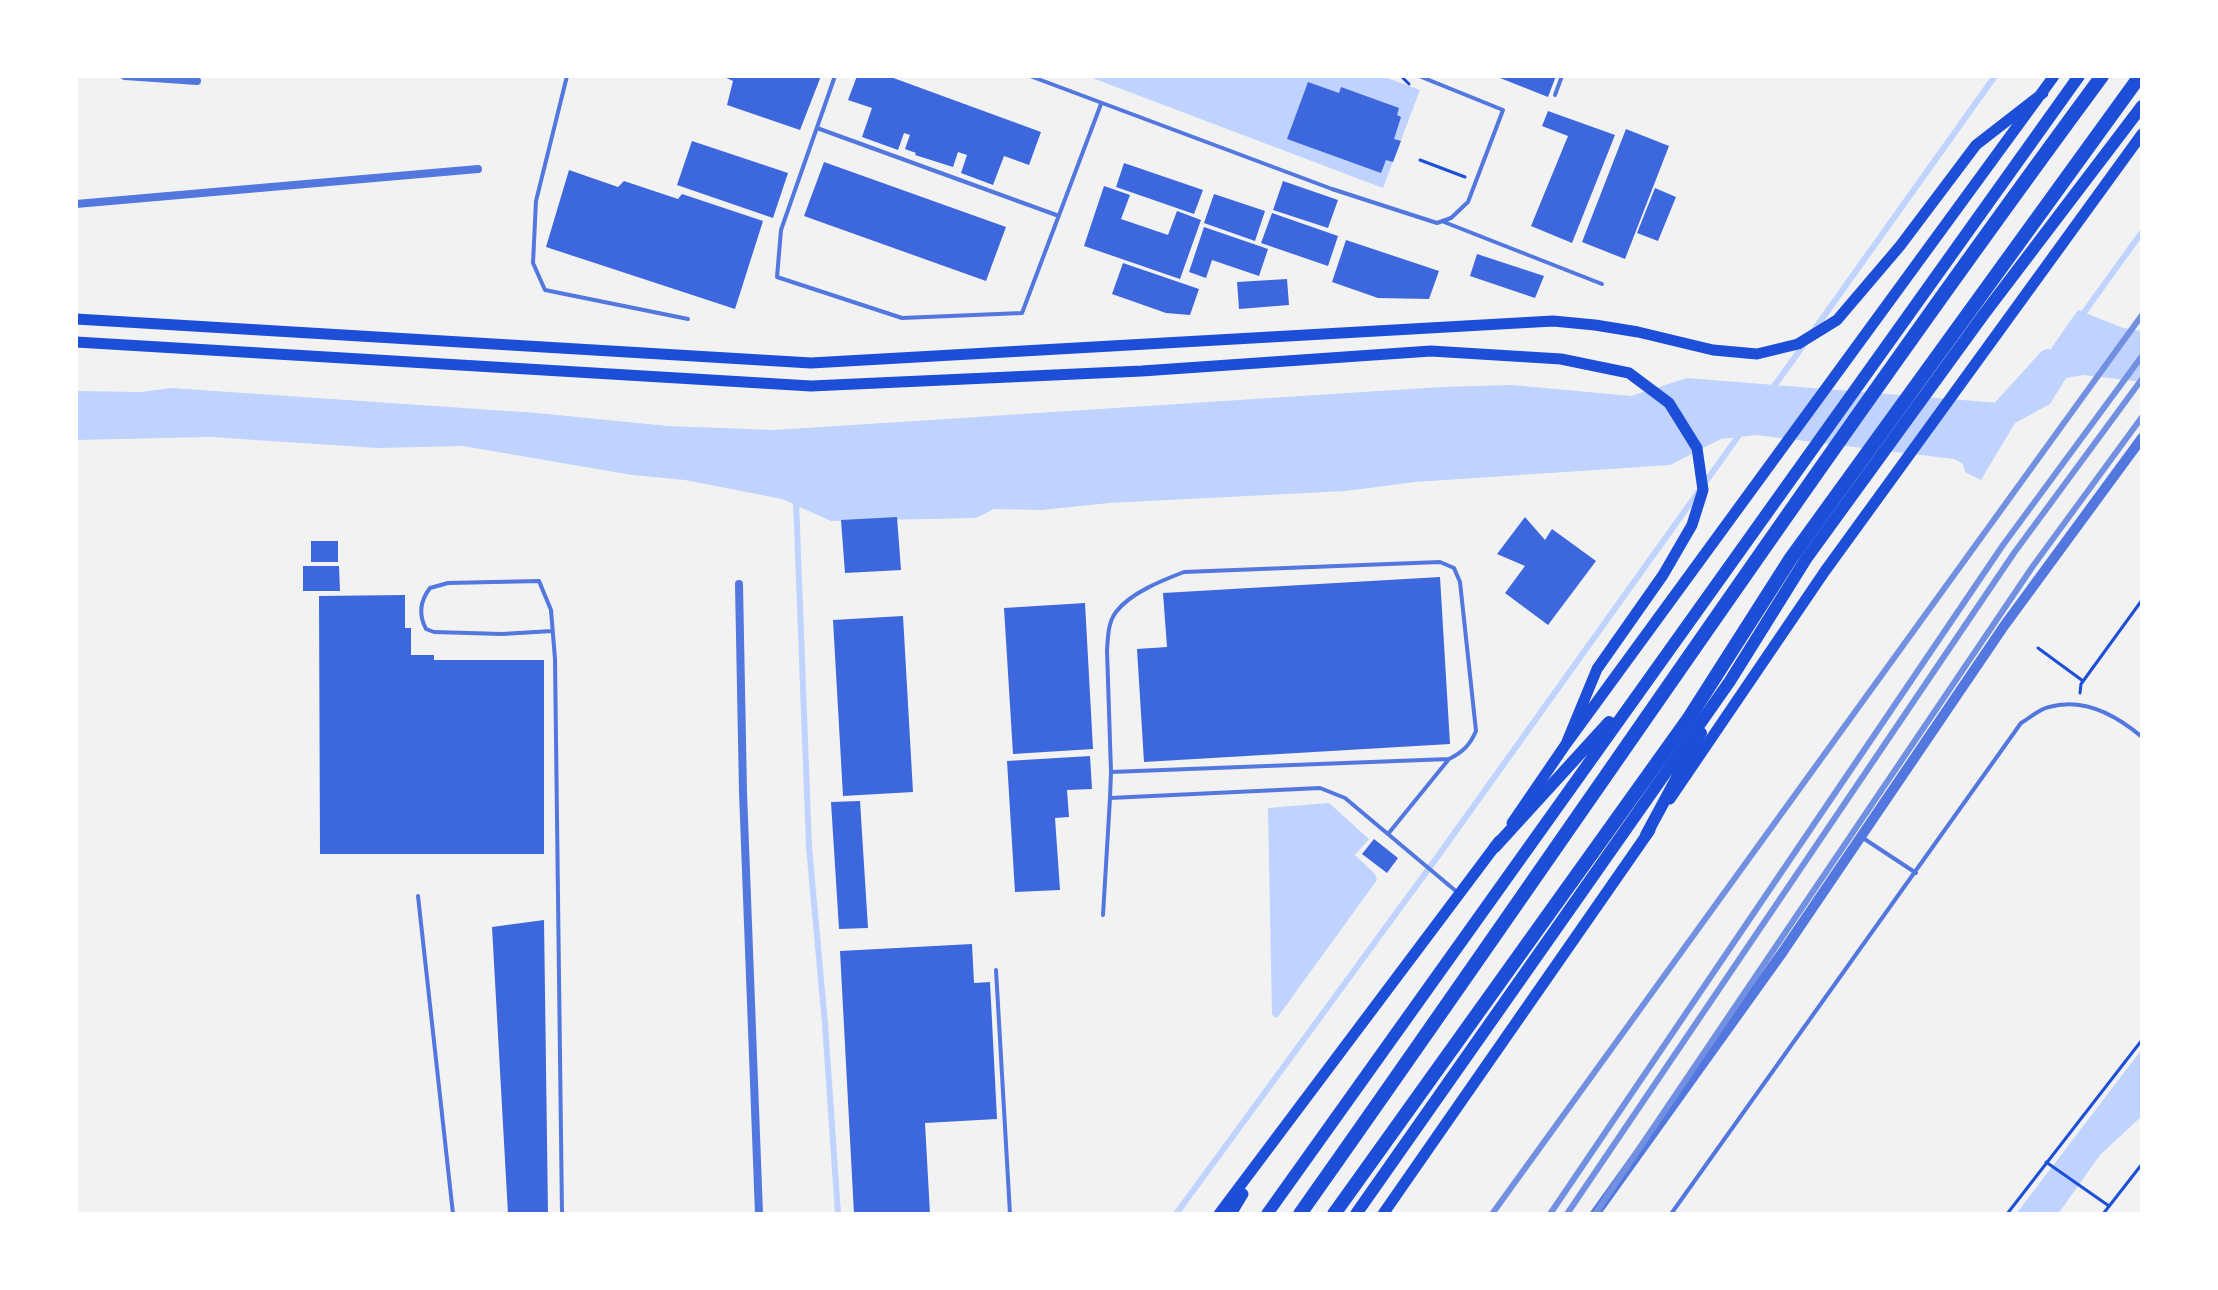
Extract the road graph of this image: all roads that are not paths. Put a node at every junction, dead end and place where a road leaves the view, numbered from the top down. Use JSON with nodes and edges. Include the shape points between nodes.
{"nodes":[{"id":1,"x":125,"y":76,"type":"edge"},
{"id":2,"x":567,"y":76,"type":"edge"},
{"id":3,"x":835,"y":76,"type":"edge"},
{"id":4,"x":1030,"y":76,"type":"edge"},
{"id":5,"x":1419,"y":76,"type":"edge"},
{"id":6,"x":1562,"y":76,"type":"edge"},
{"id":7,"x":2054,"y":76,"type":"edge"},
{"id":8,"x":2079,"y":76,"type":"edge"},
{"id":9,"x":2102,"y":76,"type":"edge"},
{"id":10,"x":2140,"y":76,"type":"edge"},
{"id":11,"x":197,"y":81,"type":"dead end"},
{"id":12,"x":2043,"y":93,"type":"junction"},
{"id":13,"x":1555,"y":95,"type":"dead end"},
{"id":14,"x":1101,"y":104,"type":"junction"},
{"id":15,"x":2142,"y":106,"type":"edge"},
{"id":16,"x":817,"y":128,"type":"junction"},
{"id":17,"x":2142,"y":134,"type":"edge"},
{"id":18,"x":478,"y":169,"type":"dead end"},
{"id":19,"x":76,"y":204,"type":"edge"},
{"id":20,"x":1059,"y":216,"type":"junction"},
{"id":21,"x":1444,"y":222,"type":"junction"},
{"id":22,"x":1602,"y":284,"type":"dead end"},
{"id":23,"x":76,"y":319,"type":"edge"},
{"id":24,"x":688,"y":319,"type":"dead end"},
{"id":25,"x":76,"y":342,"type":"edge"},
{"id":26,"x":2142,"y":438,"type":"edge"},
{"id":27,"x":739,"y":584,"type":"dead end"},
{"id":28,"x":552,"y":631,"type":"junction"},
{"id":29,"x":1647,"y":679,"type":"junction"},
{"id":30,"x":1730,"y":681,"type":"junction"},
{"id":31,"x":2142,"y":737,"type":"edge"},
{"id":32,"x":1566,"y":744,"type":"junction"},
{"id":33,"x":1449,"y":759,"type":"junction"},
{"id":34,"x":1111,"y":772,"type":"junction"},
{"id":35,"x":1110,"y":798,"type":"junction"},
{"id":36,"x":1387,"y":835,"type":"junction"},
{"id":37,"x":1646,"y":835,"type":"junction"},
{"id":38,"x":1861,"y":836,"type":"junction"},
{"id":39,"x":1495,"y":847,"type":"junction"},
{"id":40,"x":1916,"y":873,"type":"junction"},
{"id":41,"x":1459,"y":893,"type":"junction"},
{"id":42,"x":418,"y":896,"type":"dead end"},
{"id":43,"x":1103,"y":915,"type":"dead end"},
{"id":44,"x":996,"y":970,"type":"dead end"},
{"id":45,"x":1267,"y":1153,"type":"junction"},
{"id":46,"x":453,"y":1214,"type":"edge"},
{"id":47,"x":562,"y":1214,"type":"edge"},
{"id":48,"x":759,"y":1214,"type":"edge"},
{"id":49,"x":1010,"y":1214,"type":"edge"},
{"id":50,"x":1219,"y":1214,"type":"edge"},
{"id":51,"x":1231,"y":1214,"type":"edge"},
{"id":52,"x":1267,"y":1214,"type":"edge"},
{"id":53,"x":1300,"y":1214,"type":"edge"},
{"id":54,"x":1334,"y":1214,"type":"edge"},
{"id":55,"x":1356,"y":1214,"type":"edge"},
{"id":56,"x":1383,"y":1214,"type":"edge"},
{"id":57,"x":1595,"y":1214,"type":"edge"},
{"id":58,"x":1671,"y":1214,"type":"edge"}],
"edges":[{"from":1,"to":11,"type":"street"},
{"from":2,"to":24,"type":"lane","via":[[536,201],[533,263],[545,290]]},
{"from":3,"to":16,"type":"lane"},
{"from":4,"to":14,"type":"lane"},
{"from":5,"to":21,"type":"lane","via":[[1503,110],[1468,202]]},
{"from":6,"to":13,"type":"lane"},
{"from":7,"to":12,"type":"main road"},
{"from":8,"to":29,"type":"highway"},
{"from":9,"to":53,"type":"highway","via":[[1754,561]]},
{"from":10,"to":54,"type":"highway","via":[[1791,558],[1689,718]]},
{"from":12,"to":23,"type":"main road","via":[[1976,145],[1837,320],[1798,344],[1757,354],[1553,321],[811,363]]},
{"from":12,"to":32,"type":"main road"},
{"from":14,"to":20,"type":"lane"},
{"from":14,"to":21,"type":"lane","via":[[1332,189]]},
{"from":15,"to":30,"type":"highway","via":[[1806,559]]},
{"from":16,"to":20,"type":"lane"},
{"from":16,"to":20,"type":"lane","via":[[781,230],[777,277],[902,318],[1022,313]]},
{"from":17,"to":37,"type":"main road","via":[[1825,571]]},
{"from":18,"to":19,"type":"street"},
{"from":21,"to":22,"type":"lane"},
{"from":25,"to":32,"type":"main road","via":[[811,386],[1431,351],[1561,359],[1629,373],[1669,403],[1697,448],[1703,490],[1692,525],[1663,575],[1597,669]]},
{"from":26,"to":38,"type":"street","via":[[2004,626]]},
{"from":27,"to":48,"type":"street"},
{"from":28,"to":28,"type":"lane","via":[[434,632],[426,629],[420,606],[430,588],[448,583],[539,581],[551,610]]},
{"from":28,"to":47,"type":"lane"},
{"from":29,"to":39,"type":"highway"},
{"from":29,"to":52,"type":"highway"},
{"from":30,"to":37,"type":"highway"},
{"from":30,"to":55,"type":"highway"},
{"from":31,"to":40,"type":"lane","via":[[2098,709],[2046,707],[2021,723]]},
{"from":32,"to":39,"type":"main road"},
{"from":33,"to":34,"type":"lane"},
{"from":33,"to":34,"type":"lane","via":[[1462,752],[1476,731],[1460,582],[1454,568],[1440,562],[1184,572],[1159,581],[1117,611],[1109,629]]},
{"from":33,"to":36,"type":"lane"},
{"from":34,"to":35,"type":"lane"},
{"from":35,"to":36,"type":"lane","via":[[1320,788],[1345,798]]},
{"from":35,"to":43,"type":"lane"},
{"from":36,"to":41,"type":"lane"},
{"from":37,"to":56,"type":"main road"},
{"from":38,"to":40,"type":"lane"},
{"from":38,"to":57,"type":"street"},
{"from":39,"to":41,"type":"main road"},
{"from":40,"to":58,"type":"lane"},
{"from":41,"to":45,"type":"main road"},
{"from":42,"to":46,"type":"lane"},
{"from":44,"to":49,"type":"lane"},
{"from":45,"to":50,"type":"main road"},
{"from":45,"to":51,"type":"main road"}]}
